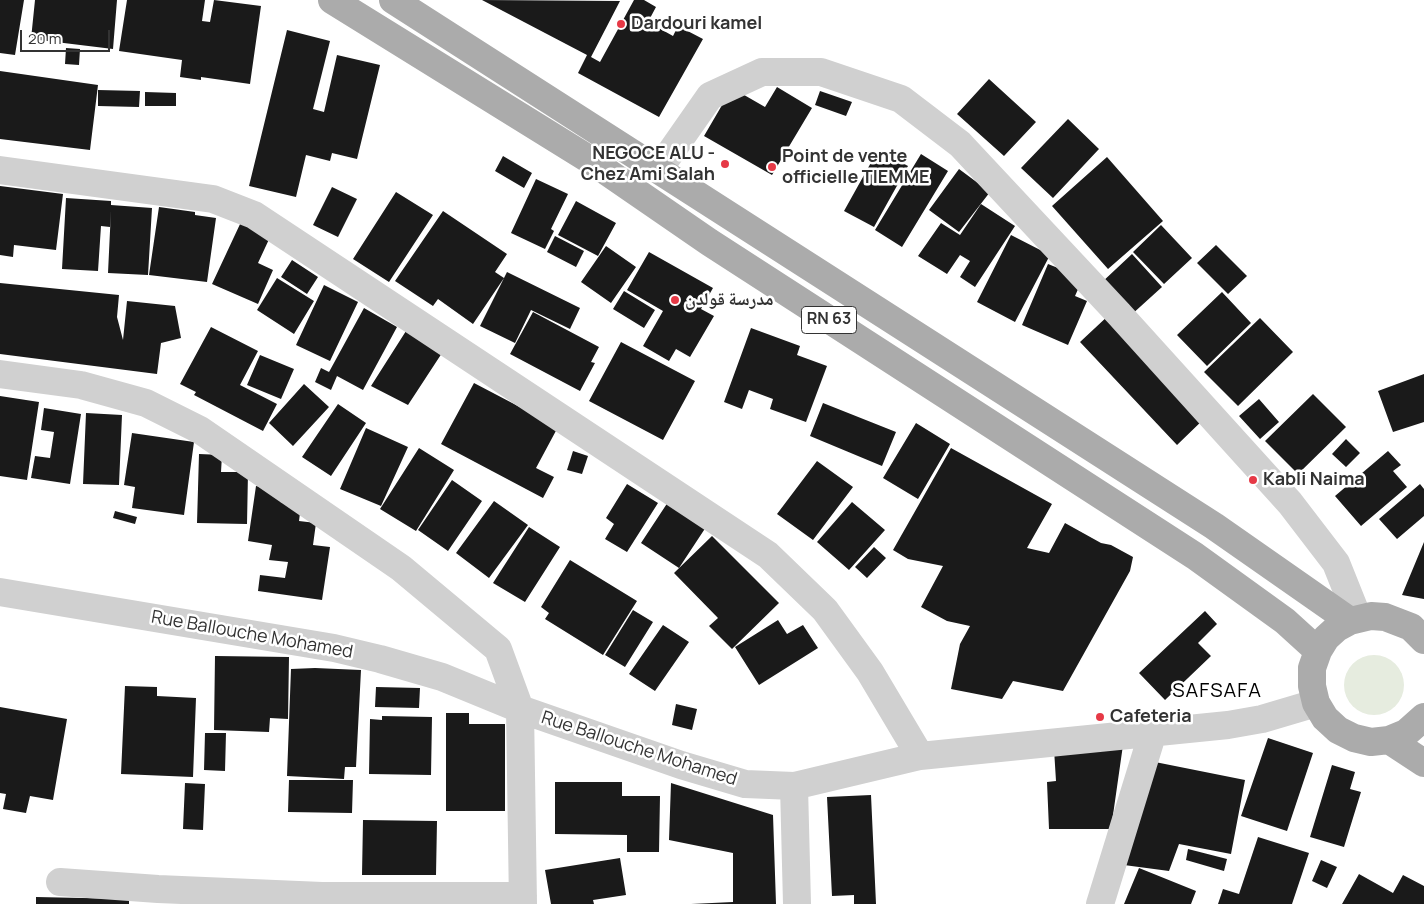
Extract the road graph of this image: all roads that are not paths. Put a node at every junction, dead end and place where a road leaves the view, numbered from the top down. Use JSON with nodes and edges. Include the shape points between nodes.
{"nodes":[{"id":1,"x":332,"y":0,"type":"edge"},
{"id":2,"x":393,"y":0,"type":"edge"},
{"id":3,"x":0,"y":170,"type":"edge"},
{"id":4,"x":659,"y":170,"type":"junction"},
{"id":5,"x":0,"y":374,"type":"edge"},
{"id":6,"x":0,"y":592,"type":"edge"},
{"id":7,"x":1354,"y":619,"type":"junction"},
{"id":8,"x":1423,"y":637,"type":"edge"},
{"id":9,"x":1318,"y":651,"type":"junction"},
{"id":10,"x":1316,"y":703,"type":"junction"},
{"id":11,"x":520,"y":709,"type":"junction"},
{"id":12,"x":1423,"y":721,"type":"edge"},
{"id":13,"x":1153,"y":732,"type":"junction"},
{"id":14,"x":1389,"y":740,"type":"junction"},
{"id":15,"x":920,"y":756,"type":"junction"},
{"id":16,"x":1424,"y":763,"type":"edge"},
{"id":17,"x":794,"y":786,"type":"junction"},
{"id":18,"x":60,"y":882,"type":"dead end"},
{"id":19,"x":158,"y":897,"type":"edge"},
{"id":20,"x":523,"y":900,"type":"edge"},
{"id":21,"x":797,"y":904,"type":"edge"},
{"id":22,"x":1100,"y":904,"type":"edge"}],
"edges":[{"from":1,"to":9,"type":"main road","number":"RN 63","via":[[587,158],[709,242],[1195,556],[1285,621]]},
{"from":2,"to":4,"type":"main road","number":"RN 63"},
{"from":3,"to":15,"type":"street","via":[[213,199],[254,215],[768,555],[825,610],[870,672]]},
{"from":4,"to":7,"type":"main road","number":"RN 63","via":[[1206,520]]},
{"from":4,"to":7,"type":"street","via":[[710,96],[762,72],[821,72],[901,99],[960,144],[1290,503],[1336,564]]},
{"from":5,"to":11,"type":"street","via":[[81,385],[146,403],[200,430],[401,568],[498,649]]},
{"from":6,"to":11,"type":"street","name":"Rue Ballouche Mohamed","via":[[334,648],[442,677]]},
{"from":7,"to":8,"type":"main road","via":[[1385,617],[1411,627]]},
{"from":7,"to":9,"type":"main road","via":[[1337,628]]},
{"from":9,"to":10,"type":"main road","via":[[1312,668]]},
{"from":10,"to":13,"type":"street","name":"Rue Ballouche Mohamed","via":[[1262,719]]},
{"from":10,"to":14,"type":"main road","via":[[1332,724],[1354,738],[1372,742]]},
{"from":11,"to":17,"type":"street","name":"Rue Ballouche Mohamed","via":[[745,784]]},
{"from":11,"to":20,"type":"street"},
{"from":12,"to":14,"type":"main road"},
{"from":13,"to":15,"type":"street","name":"Rue Ballouche Mohamed"},
{"from":13,"to":22,"type":"street"},
{"from":14,"to":16,"type":"main road"},
{"from":15,"to":17,"type":"street","name":"Rue Ballouche Mohamed"},
{"from":17,"to":21,"type":"street"},
{"from":18,"to":19,"type":"street"},
{"from":19,"to":20,"type":"street"}]}
